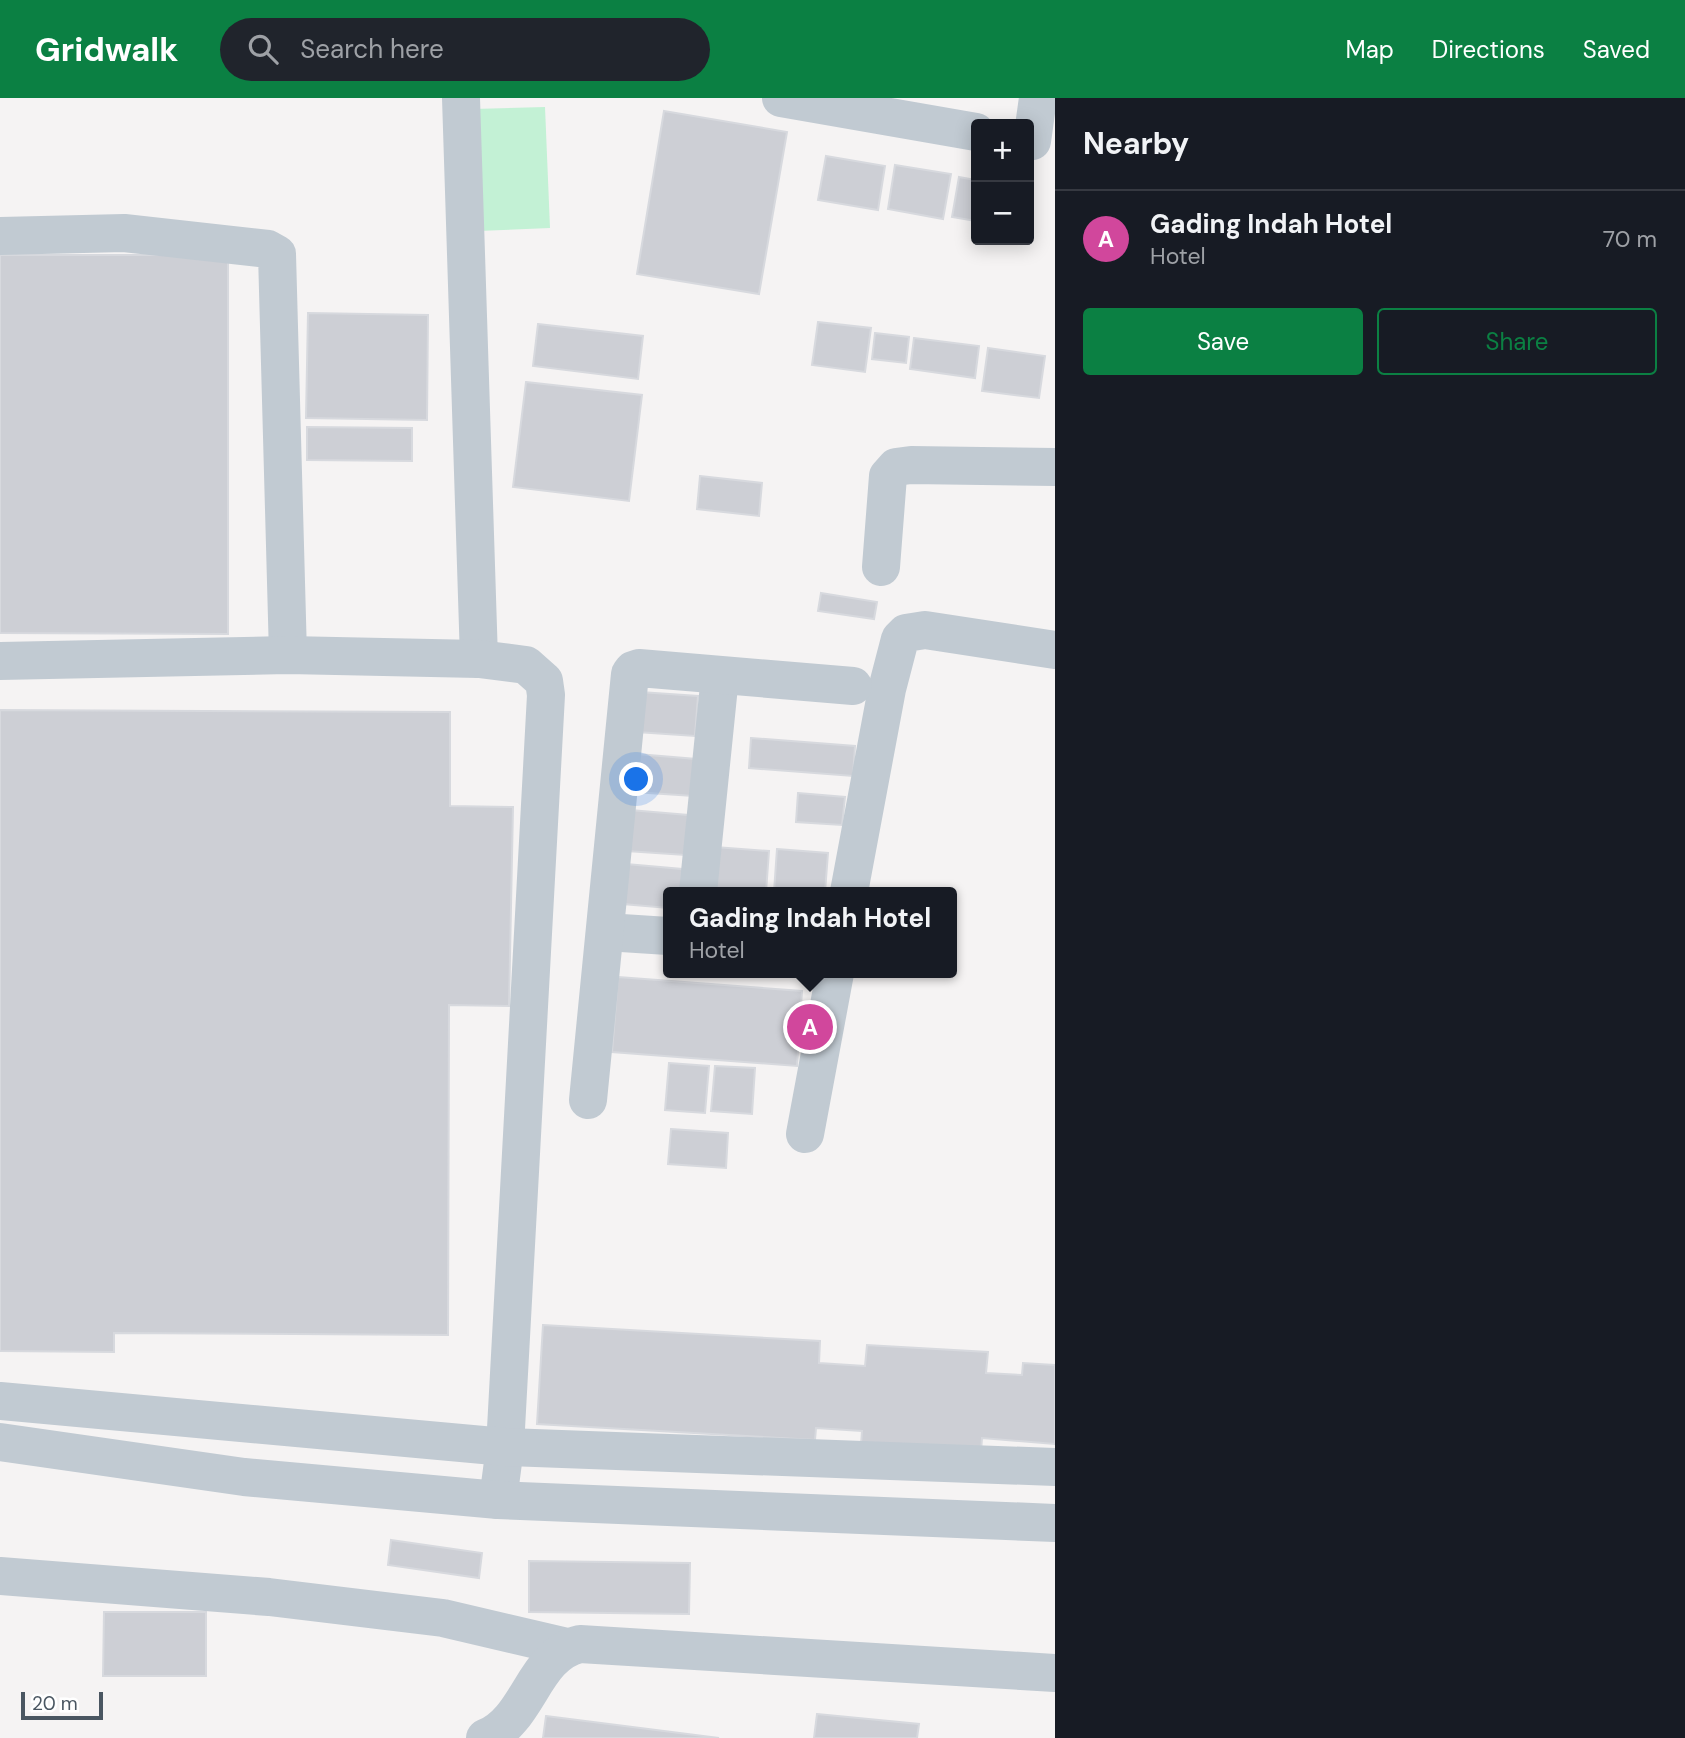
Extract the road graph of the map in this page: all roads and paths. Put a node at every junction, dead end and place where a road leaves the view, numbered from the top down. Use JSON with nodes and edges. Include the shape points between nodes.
{"nodes":[{"id":1,"x":461,"y":98,"type":"edge"},
{"id":2,"x":781,"y":98,"type":"edge"},
{"id":3,"x":1038,"y":98,"type":"edge"},
{"id":4,"x":927,"y":110,"type":"edge"},
{"id":5,"x":971,"y":130,"type":"edge"},
{"id":6,"x":1039,"y":142,"type":"edge"},
{"id":7,"x":0,"y":236,"type":"edge"},
{"id":8,"x":1055,"y":467,"type":"edge"},
{"id":9,"x":881,"y":567,"type":"dead end"},
{"id":10,"x":1055,"y":650,"type":"edge"},
{"id":11,"x":288,"y":655,"type":"junction"},
{"id":12,"x":479,"y":659,"type":"junction"},
{"id":13,"x":0,"y":661,"type":"edge"},
{"id":14,"x":720,"y":676,"type":"junction"},
{"id":15,"x":853,"y":686,"type":"dead end"},
{"id":16,"x":699,"y":887,"type":"edge"},
{"id":17,"x":850,"y":887,"type":"edge"},
{"id":18,"x":606,"y":932,"type":"junction"},
{"id":19,"x":663,"y":936,"type":"edge"},
{"id":20,"x":834,"y":978,"type":"edge"},
{"id":21,"x":588,"y":1100,"type":"dead end"},
{"id":22,"x":805,"y":1134,"type":"dead end"},
{"id":23,"x":0,"y":1401,"type":"edge"},
{"id":24,"x":251,"y":1423,"type":"junction"},
{"id":25,"x":0,"y":1442,"type":"edge"},
{"id":26,"x":505,"y":1447,"type":"junction"},
{"id":27,"x":1055,"y":1467,"type":"edge"},
{"id":28,"x":244,"y":1477,"type":"junction"},
{"id":29,"x":498,"y":1500,"type":"junction"},
{"id":30,"x":1055,"y":1523,"type":"edge"},
{"id":31,"x":0,"y":1576,"type":"edge"},
{"id":32,"x":567,"y":1647,"type":"junction"},
{"id":33,"x":1055,"y":1673,"type":"edge"},
{"id":34,"x":540,"y":1675,"type":"junction"},
{"id":35,"x":485,"y":1738,"type":"edge"},
{"id":36,"x":532,"y":1738,"type":"edge"}],
"edges":[{"from":1,"to":12,"type":"lane"},
{"from":2,"to":4,"type":"lane"},
{"from":3,"to":6,"type":"lane"},
{"from":4,"to":5,"type":"lane"},
{"from":7,"to":11,"type":"lane","via":[[124,233],[268,249],[277,254]]},
{"from":8,"to":9,"type":"lane","via":[[896,467],[888,476]]},
{"from":10,"to":17,"type":"lane","via":[[925,629],[900,639]]},
{"from":11,"to":12,"type":"lane"},
{"from":11,"to":13,"type":"lane"},
{"from":12,"to":26,"type":"lane","via":[[526,665],[544,681],[546,695]]},
{"from":14,"to":15,"type":"lane"},
{"from":14,"to":16,"type":"lane"},
{"from":14,"to":18,"type":"lane","via":[[639,668],[630,674]]},
{"from":18,"to":19,"type":"lane"},
{"from":18,"to":21,"type":"lane"},
{"from":20,"to":22,"type":"lane"},
{"from":23,"to":24,"type":"lane"},
{"from":24,"to":26,"type":"lane"},
{"from":24,"to":28,"type":"lane"},
{"from":25,"to":28,"type":"lane"},
{"from":26,"to":27,"type":"lane"},
{"from":26,"to":29,"type":"lane"},
{"from":28,"to":29,"type":"lane"},
{"from":29,"to":30,"type":"lane"},
{"from":31,"to":32,"type":"lane","via":[[269,1597],[443,1618]]},
{"from":32,"to":33,"type":"lane","via":[[594,1644]]},
{"from":32,"to":34,"type":"lane"},
{"from":34,"to":35,"type":"lane","via":[[515,1716]]},
{"from":34,"to":36,"type":"lane"}]}
